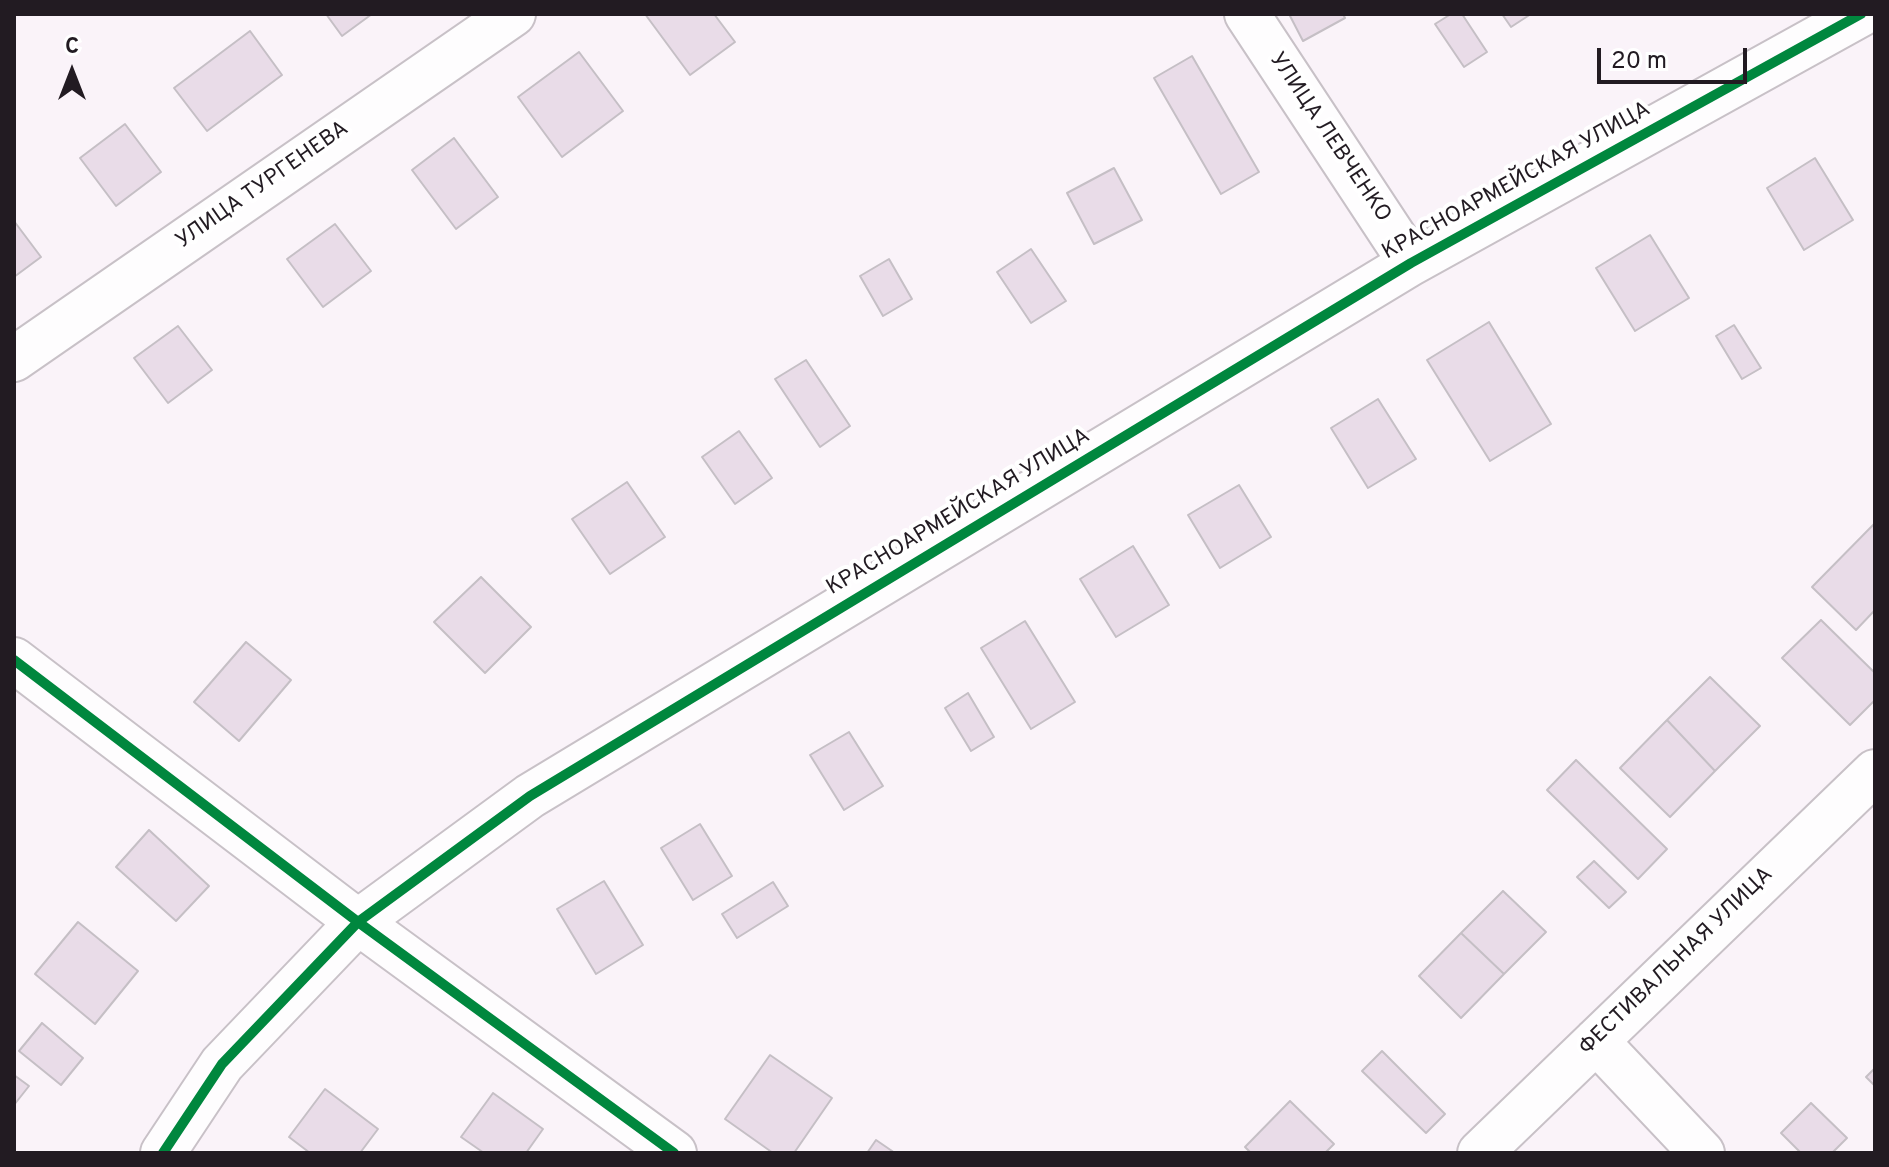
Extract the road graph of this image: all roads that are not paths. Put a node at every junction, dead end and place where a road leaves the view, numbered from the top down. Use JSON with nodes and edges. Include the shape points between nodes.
{"nodes":[{"id":1,"x":513,"y":14,"type":"edge"},
{"id":2,"x":1247,"y":14,"type":"edge"},
{"id":3,"x":1861,"y":14,"type":"edge"},
{"id":4,"x":1411,"y":263,"type":"junction"},
{"id":5,"x":14,"y":359,"type":"edge"},
{"id":6,"x":14,"y":660,"type":"edge"},
{"id":7,"x":1875,"y":772,"type":"edge"},
{"id":8,"x":358,"y":922,"type":"junction"},
{"id":9,"x":1596,"y":1041,"type":"junction"},
{"id":10,"x":163,"y":1153,"type":"edge"},
{"id":11,"x":674,"y":1153,"type":"edge"},
{"id":12,"x":1480,"y":1153,"type":"edge"},
{"id":13,"x":1702,"y":1153,"type":"edge"}],
"edges":[{"from":1,"to":5,"type":"street","name":"УЛИЦА ТУРГЕНЕВА"},
{"from":2,"to":4,"type":"street","name":"УЛИЦА ЛЕВЧЕНКО"},
{"from":3,"to":4,"type":"street","name":"КРАСНОАРМЕЙСКАЯ УЛИЦА"},
{"from":4,"to":8,"type":"street","name":"КРАСНОАРМЕЙСКАЯ УЛИЦА","via":[[530,796]]},
{"from":6,"to":8,"type":"street"},
{"from":7,"to":9,"type":"street","name":"ФЕСТИВАЛЬНАЯ УЛИЦА"},
{"from":8,"to":10,"type":"street","name":"КРАСНОАРМЕЙСКАЯ УЛИЦА","via":[[222,1064]]},
{"from":8,"to":11,"type":"street"},
{"from":9,"to":12,"type":"street","name":"ФЕСТИВАЛЬНАЯ УЛИЦА"},
{"from":9,"to":13,"type":"street"}]}
